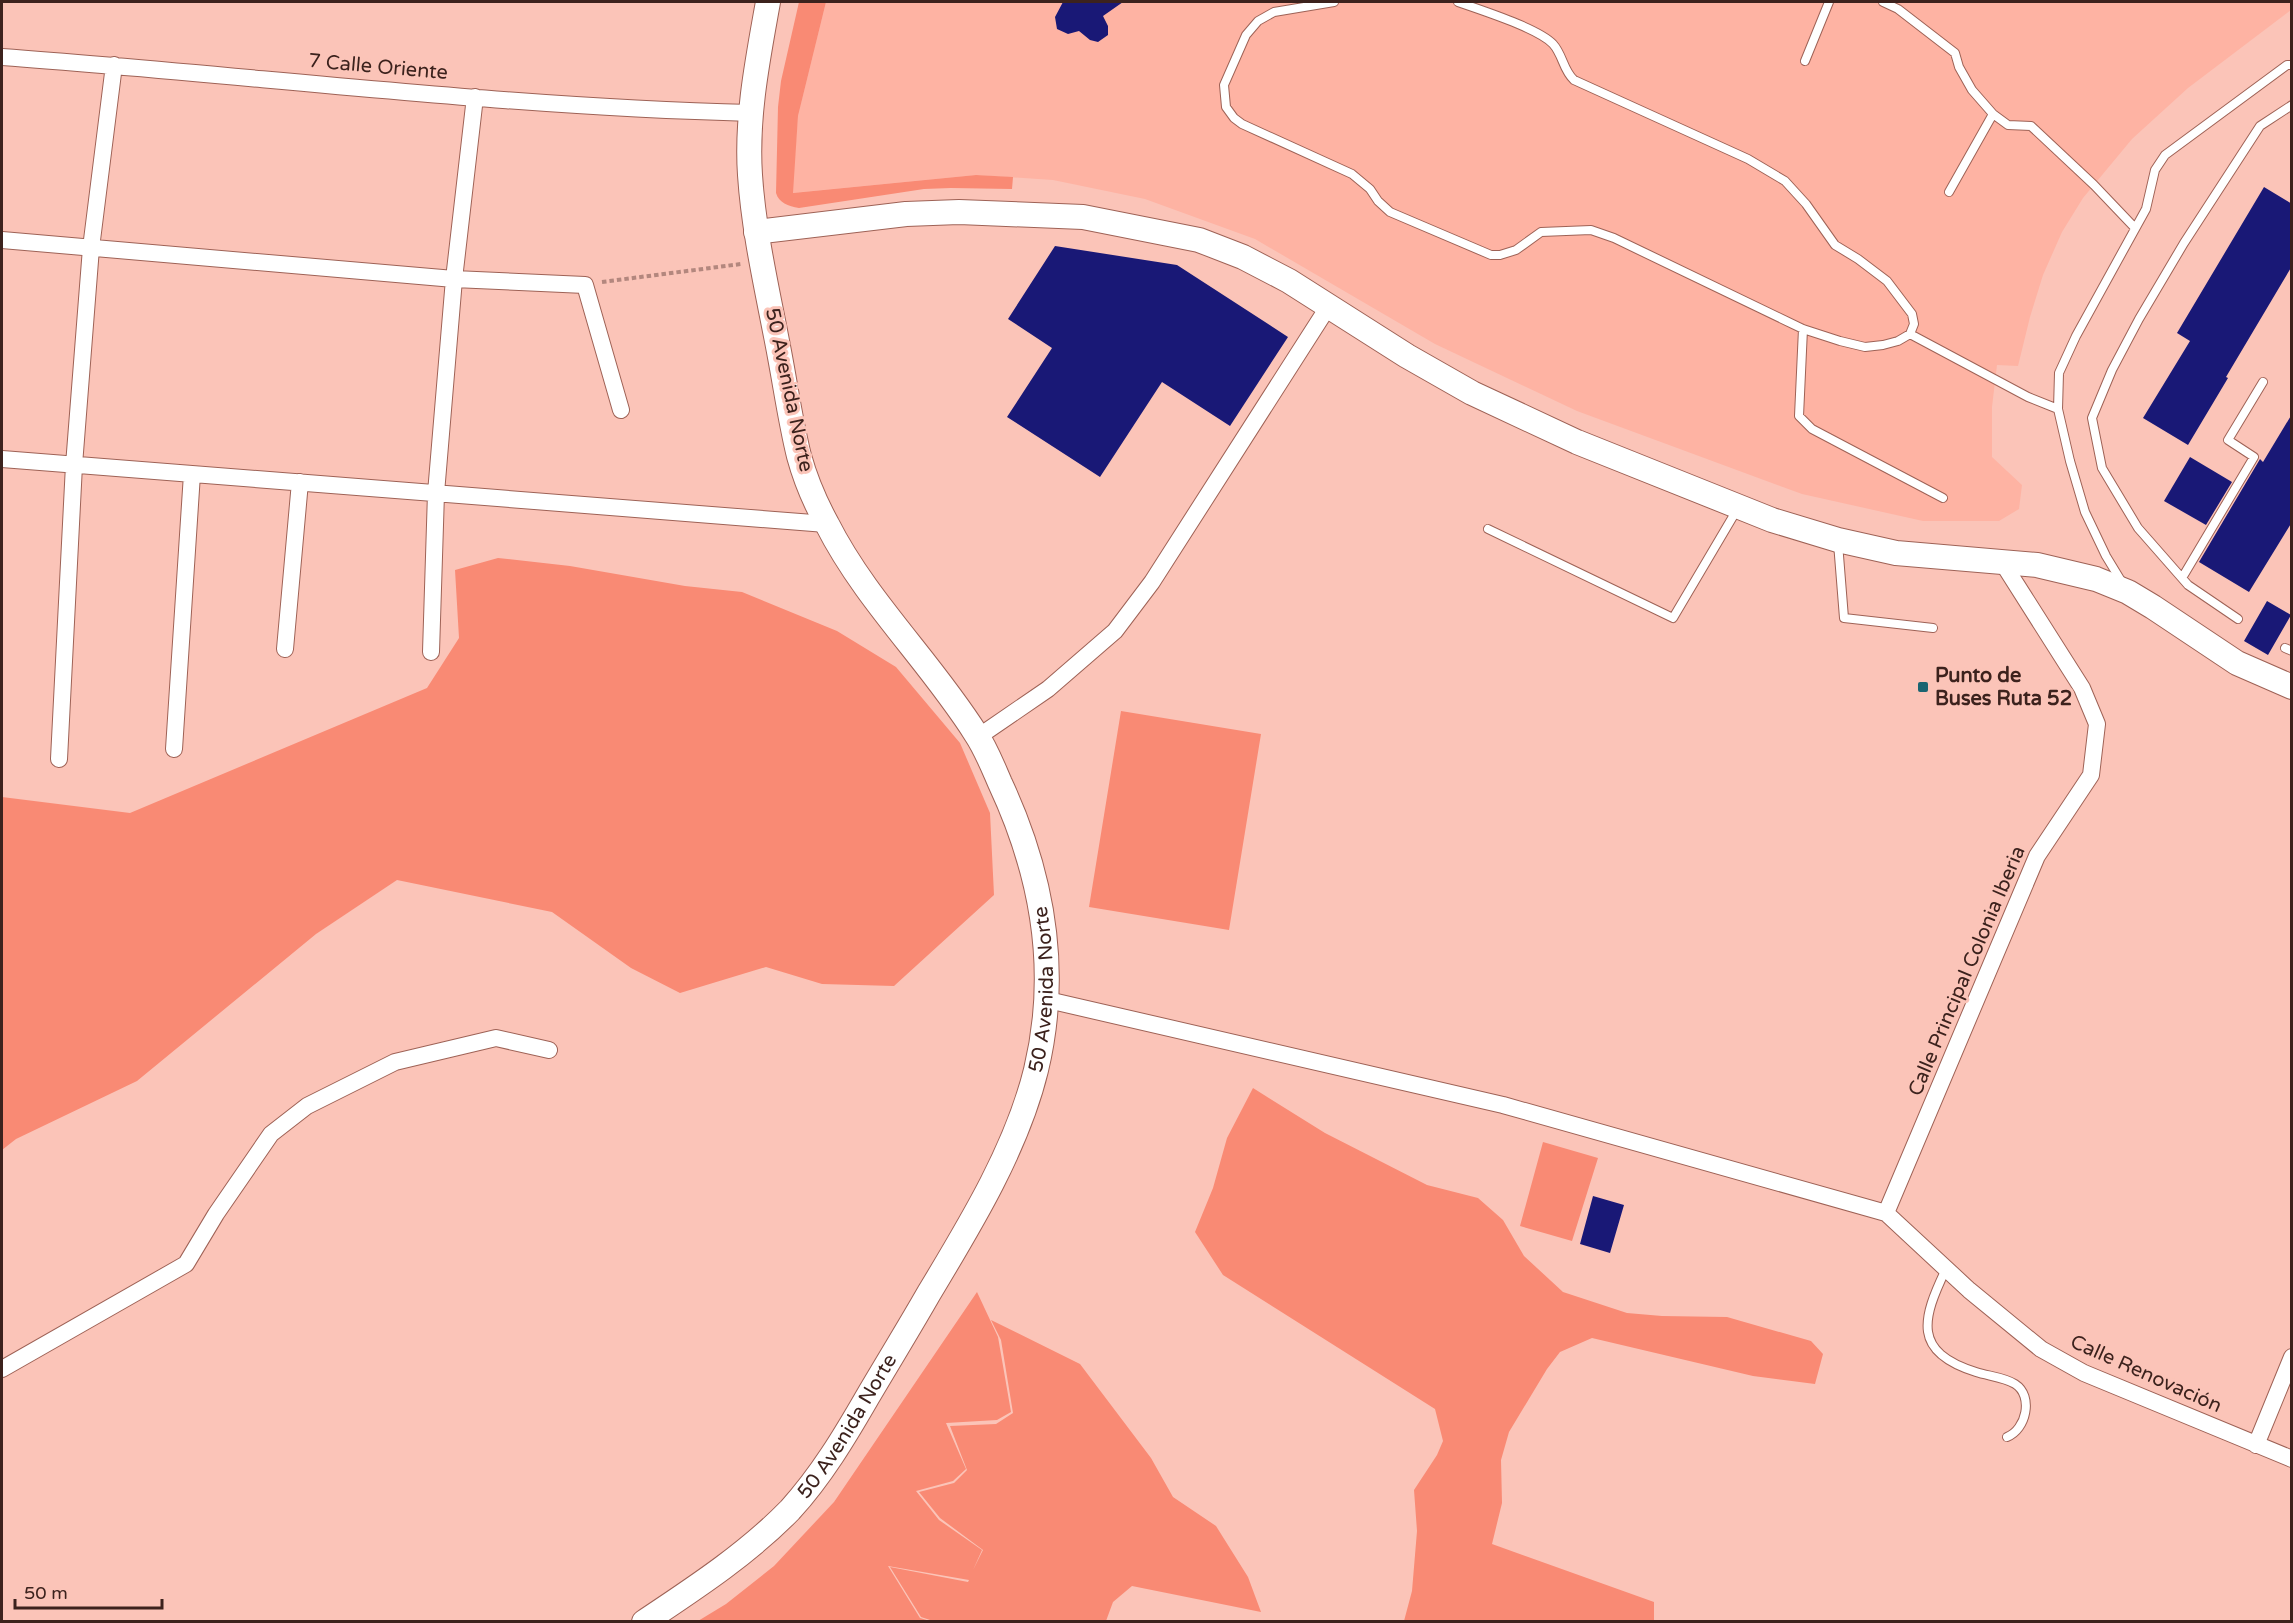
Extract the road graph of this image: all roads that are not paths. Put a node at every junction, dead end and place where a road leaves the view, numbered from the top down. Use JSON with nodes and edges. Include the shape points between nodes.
{"nodes":[{"id":1,"x":768,"y":2,"type":"edge"},
{"id":2,"x":1334,"y":2,"type":"edge"},
{"id":3,"x":1458,"y":2,"type":"edge"},
{"id":4,"x":1828,"y":2,"type":"edge"},
{"id":5,"x":1883,"y":2,"type":"edge"},
{"id":6,"x":2,"y":57,"type":"edge"},
{"id":7,"x":1805,"y":61,"type":"dead end"},
{"id":8,"x":114,"y":65,"type":"junction"},
{"id":9,"x":2292,"y":65,"type":"edge"},
{"id":10,"x":475,"y":97,"type":"junction"},
{"id":11,"x":2292,"y":105,"type":"edge"},
{"id":12,"x":751,"y":113,"type":"junction"},
{"id":13,"x":1993,"y":114,"type":"junction"},
{"id":14,"x":1949,"y":192,"type":"dead end"},
{"id":15,"x":2135,"y":228,"type":"junction"},
{"id":16,"x":756,"y":232,"type":"junction"},
{"id":17,"x":2,"y":240,"type":"edge"},
{"id":18,"x":91,"y":248,"type":"junction"},
{"id":19,"x":454,"y":279,"type":"junction"},
{"id":20,"x":1328,"y":307,"type":"junction"},
{"id":21,"x":1803,"y":329,"type":"junction"},
{"id":22,"x":1910,"y":334,"type":"junction"},
{"id":23,"x":2263,"y":382,"type":"dead end"},
{"id":24,"x":2058,"y":409,"type":"junction"},
{"id":25,"x":621,"y":410,"type":"dead end"},
{"id":26,"x":2,"y":459,"type":"edge"},
{"id":27,"x":74,"y":465,"type":"junction"},
{"id":28,"x":192,"y":474,"type":"junction"},
{"id":29,"x":300,"y":482,"type":"junction"},
{"id":30,"x":436,"y":493,"type":"junction"},
{"id":31,"x":1943,"y":498,"type":"dead end"},
{"id":32,"x":1739,"y":507,"type":"junction"},
{"id":33,"x":826,"y":524,"type":"junction"},
{"id":34,"x":1488,"y":529,"type":"dead end"},
{"id":35,"x":1838,"y":540,"type":"junction"},
{"id":36,"x":2002,"y":562,"type":"junction"},
{"id":37,"x":2182,"y":578,"type":"junction"},
{"id":38,"x":2128,"y":592,"type":"junction"},
{"id":39,"x":2238,"y":619,"type":"dead end"},
{"id":40,"x":1934,"y":628,"type":"dead end"},
{"id":41,"x":285,"y":649,"type":"dead end"},
{"id":42,"x":431,"y":652,"type":"dead end"},
{"id":43,"x":2292,"y":687,"type":"edge"},
{"id":44,"x":978,"y":737,"type":"junction"},
{"id":45,"x":174,"y":749,"type":"dead end"},
{"id":46,"x":59,"y":759,"type":"dead end"},
{"id":47,"x":1048,"y":1000,"type":"junction"},
{"id":48,"x":549,"y":1050,"type":"dead end"},
{"id":49,"x":1886,"y":1213,"type":"junction"},
{"id":50,"x":1946,"y":1268,"type":"junction"},
{"id":51,"x":2292,"y":1357,"type":"edge"},
{"id":52,"x":2,"y":1369,"type":"edge"},
{"id":53,"x":2007,"y":1437,"type":"dead end"},
{"id":54,"x":2256,"y":1445,"type":"junction"},
{"id":55,"x":2292,"y":1460,"type":"edge"},
{"id":56,"x":644,"y":1622,"type":"edge"}],
"edges":[{"from":1,"to":12,"type":"street","name":"50 Avenida Norte"},
{"from":2,"to":21,"type":"lane","via":[[1274,12],[1257,21],[1246,35],[1224,85],[1226,107],[1234,118],[1352,174],[1390,212],[1491,255],[1516,249],[1541,232],[1591,230]]},
{"from":3,"to":22,"type":"lane","via":[[1535,32],[1552,43],[1574,80],[1748,159],[1785,180],[1835,245],[1887,281],[1912,314]]},
{"from":4,"to":7,"type":"lane"},
{"from":5,"to":13,"type":"lane","via":[[1955,53],[1972,90]]},
{"from":6,"to":8,"type":"street","name":"7 Calle Oriente"},
{"from":8,"to":10,"type":"street","name":"7 Calle Oriente"},
{"from":8,"to":18,"type":"street"},
{"from":9,"to":15,"type":"lane","via":[[2165,155],[2155,170],[2146,209]]},
{"from":10,"to":12,"type":"street","name":"7 Calle Oriente"},
{"from":10,"to":19,"type":"street"},
{"from":11,"to":37,"type":"lane","via":[[2260,126],[2184,243],[2112,370],[2092,418],[2102,468],[2138,528]]},
{"from":12,"to":16,"type":"street","name":"50 Avenida Norte","via":[[749,170]]},
{"from":13,"to":14,"type":"lane"},
{"from":13,"to":15,"type":"lane","via":[[2008,125],[2031,126]]},
{"from":15,"to":24,"type":"lane","via":[[2059,373]]},
{"from":16,"to":20,"type":"street","via":[[906,214],[1083,217],[1199,240],[1243,257]]},
{"from":16,"to":33,"type":"street","name":"50 Avenida Norte","via":[[800,459]]},
{"from":17,"to":18,"type":"street"},
{"from":18,"to":19,"type":"street"},
{"from":18,"to":27,"type":"street"},
{"from":19,"to":25,"type":"street","via":[[585,285]]},
{"from":19,"to":30,"type":"street"},
{"from":20,"to":32,"type":"street","via":[[1481,398],[1577,442]]},
{"from":20,"to":44,"type":"street","via":[[1152,582],[1115,631],[1047,689]]},
{"from":21,"to":22,"type":"lane","via":[[1865,347],[1898,341]]},
{"from":21,"to":31,"type":"lane","via":[[1799,416],[1806,424]]},
{"from":22,"to":24,"type":"lane"},
{"from":23,"to":37,"type":"lane","via":[[2228,440],[2254,457]]},
{"from":24,"to":38,"type":"lane","via":[[2085,512]]},
{"from":26,"to":27,"type":"street"},
{"from":27,"to":28,"type":"street"},
{"from":27,"to":46,"type":"street"},
{"from":28,"to":29,"type":"street"},
{"from":28,"to":45,"type":"street"},
{"from":29,"to":30,"type":"street"},
{"from":29,"to":41,"type":"street"},
{"from":30,"to":33,"type":"street"},
{"from":30,"to":42,"type":"street"},
{"from":32,"to":34,"type":"lane","via":[[1672,618]]},
{"from":32,"to":35,"type":"street"},
{"from":33,"to":44,"type":"street","name":"50 Avenida Norte","via":[[858,577]]},
{"from":35,"to":36,"type":"street","via":[[1896,553]]},
{"from":35,"to":40,"type":"lane","via":[[1844,618]]},
{"from":36,"to":38,"type":"street","via":[[2070,571]]},
{"from":36,"to":49,"type":"street","name":"Calle Principal Colonia Iberia","via":[[2082,688],[2097,724],[2091,775],[2037,856]]},
{"from":37,"to":39,"type":"lane"},
{"from":38,"to":43,"type":"street","via":[[2237,663]]},
{"from":44,"to":47,"type":"street","name":"50 Avenida Norte","via":[[1018,820],[1033,867],[1042,915]]},
{"from":47,"to":49,"type":"street","via":[[1503,1105]]},
{"from":47,"to":56,"type":"street","name":"50 Avenida Norte","via":[[1036,1072],[1012,1139],[951,1256],[845,1436],[791,1508],[762,1536]]},
{"from":48,"to":52,"type":"street","via":[[496,1038],[395,1062],[307,1106],[272,1134],[186,1264]]},
{"from":49,"to":50,"type":"street","name":"Calle Renovación"},
{"from":50,"to":53,"type":"lane","via":[[1929,1308],[1928,1336],[1934,1348],[1960,1367],[2006,1380],[2023,1390],[2026,1398],[2020,1428]]},
{"from":50,"to":54,"type":"street","name":"Calle Renovación","via":[[2058,1359]]},
{"from":51,"to":54,"type":"street"},
{"from":54,"to":55,"type":"street","name":"Calle Renovación"}]}
